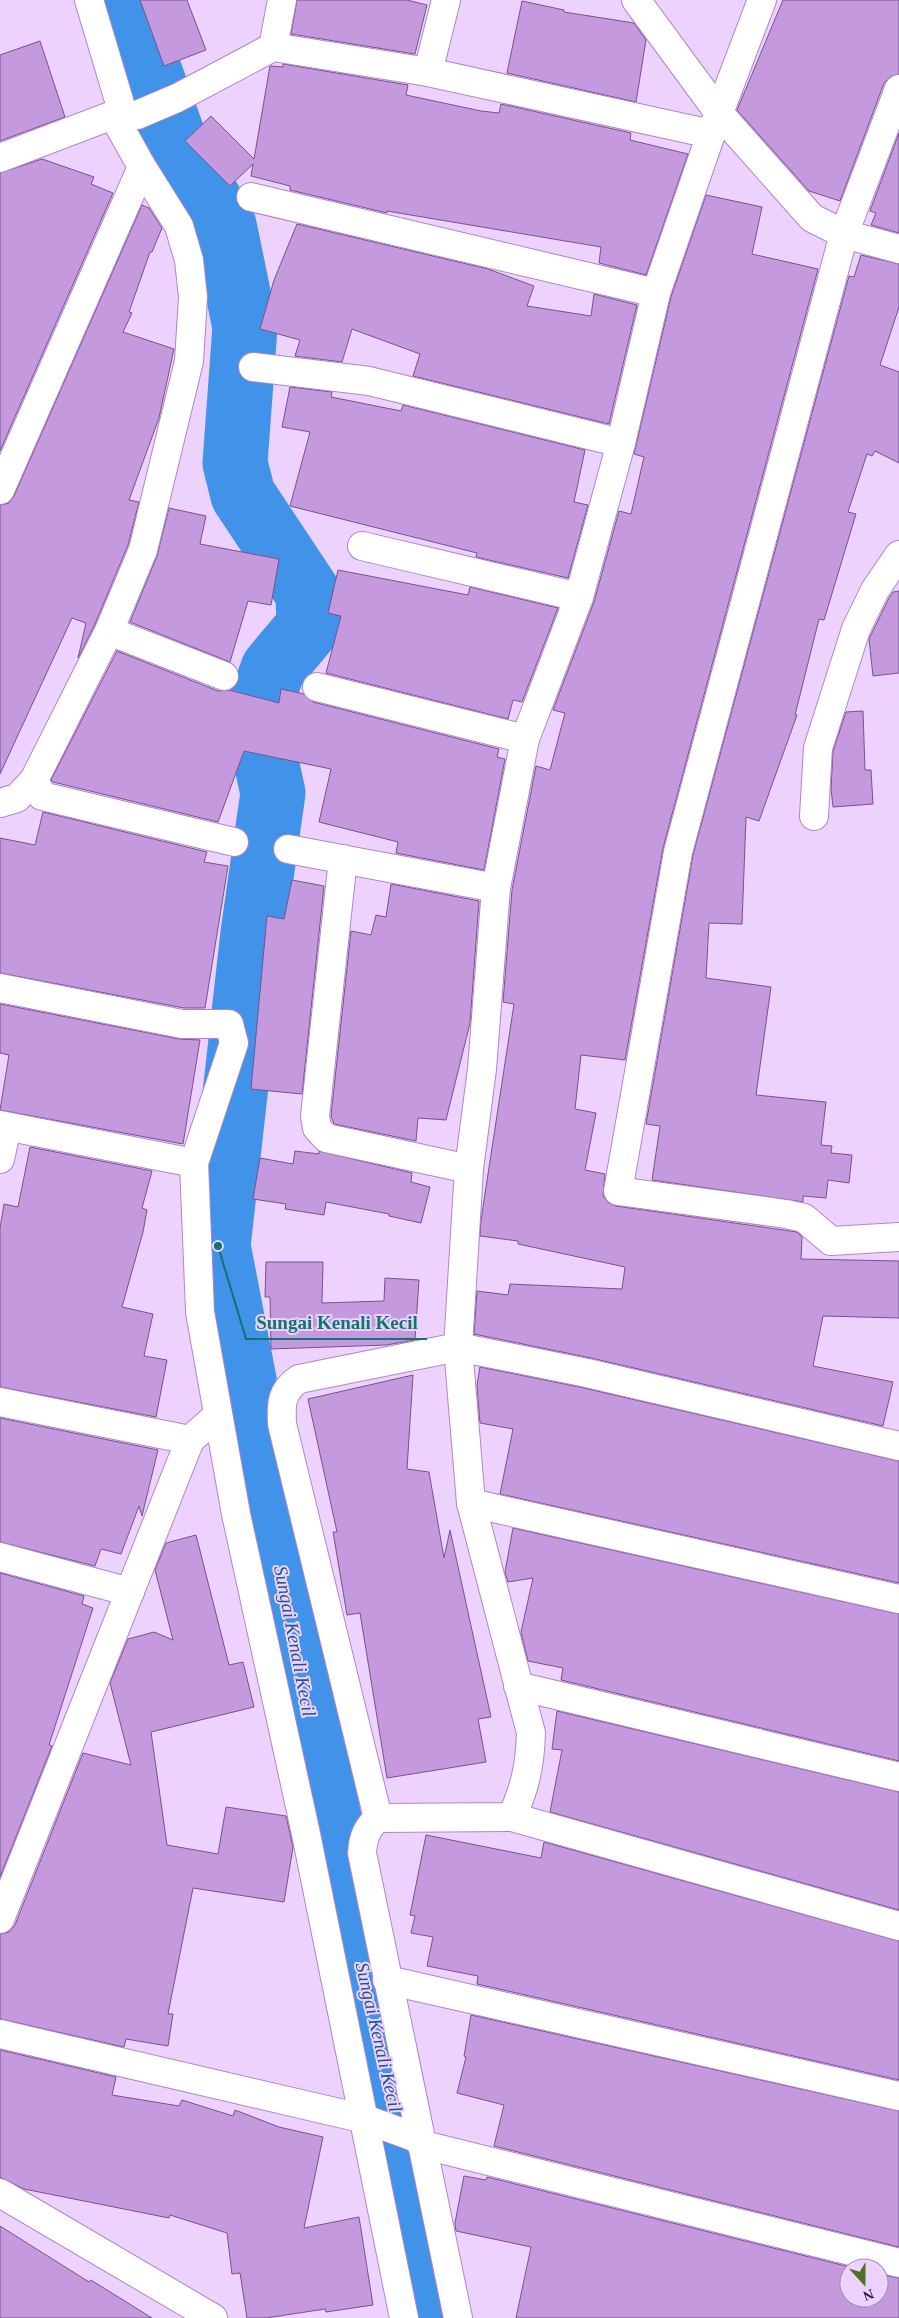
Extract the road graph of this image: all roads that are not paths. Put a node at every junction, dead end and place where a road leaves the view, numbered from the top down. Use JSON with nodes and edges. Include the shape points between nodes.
{"nodes":[{"id":1,"x":89,"y":0,"type":"edge"},
{"id":2,"x":282,"y":0,"type":"edge"},
{"id":3,"x":446,"y":0,"type":"edge"},
{"id":4,"x":636,"y":0,"type":"edge"},
{"id":5,"x":762,"y":0,"type":"edge"},
{"id":6,"x":273,"y":47,"type":"junction"},
{"id":7,"x":428,"y":72,"type":"junction"},
{"id":8,"x":899,"y":89,"type":"edge"},
{"id":9,"x":125,"y":116,"type":"junction"},
{"id":10,"x":715,"y":123,"type":"junction"},
{"id":11,"x":0,"y":158,"type":"edge"},
{"id":12,"x":142,"y":167,"type":"junction"},
{"id":13,"x":251,"y":197,"type":"dead end"},
{"id":14,"x":844,"y":234,"type":"junction"},
{"id":15,"x":899,"y":249,"type":"edge"},
{"id":16,"x":656,"y":293,"type":"junction"},
{"id":17,"x":253,"y":367,"type":"dead end"},
{"id":18,"x":621,"y":443,"type":"junction"},
{"id":19,"x":0,"y":490,"type":"edge"},
{"id":20,"x":362,"y":546,"type":"dead end"},
{"id":21,"x":899,"y":555,"type":"edge"},
{"id":22,"x":579,"y":597,"type":"junction"},
{"id":23,"x":108,"y":631,"type":"junction"},
{"id":24,"x":224,"y":676,"type":"dead end"},
{"id":25,"x":317,"y":687,"type":"dead end"},
{"id":26,"x":525,"y":739,"type":"junction"},
{"id":27,"x":34,"y":780,"type":"junction"},
{"id":28,"x":0,"y":803,"type":"edge"},
{"id":29,"x":814,"y":816,"type":"dead end"},
{"id":30,"x":234,"y":842,"type":"dead end"},
{"id":31,"x":288,"y":849,"type":"dead end"},
{"id":32,"x":343,"y":859,"type":"junction"},
{"id":33,"x":496,"y":888,"type":"junction"},
{"id":34,"x":0,"y":988,"type":"edge"},
{"id":35,"x":4,"y":1126,"type":"edge"},
{"id":36,"x":0,"y":1159,"type":"edge"},
{"id":37,"x":194,"y":1163,"type":"junction"},
{"id":38,"x":469,"y":1169,"type":"junction"},
{"id":39,"x":899,"y":1237,"type":"edge"},
{"id":40,"x":458,"y":1348,"type":"junction"},
{"id":41,"x":0,"y":1402,"type":"edge"},
{"id":42,"x":218,"y":1415,"type":"junction"},
{"id":43,"x":190,"y":1440,"type":"junction"},
{"id":44,"x":899,"y":1446,"type":"edge"},
{"id":45,"x":471,"y":1503,"type":"junction"},
{"id":46,"x":0,"y":1557,"type":"edge"},
{"id":47,"x":130,"y":1592,"type":"junction"},
{"id":48,"x":899,"y":1599,"type":"edge"},
{"id":49,"x":518,"y":1686,"type":"junction"},
{"id":50,"x":899,"y":1777,"type":"edge"},
{"id":51,"x":512,"y":1817,"type":"junction"},
{"id":52,"x":378,"y":1818,"type":"junction"},
{"id":53,"x":0,"y":1919,"type":"edge"},
{"id":54,"x":899,"y":1926,"type":"edge"},
{"id":55,"x":387,"y":1980,"type":"junction"},
{"id":56,"x":0,"y":2034,"type":"edge"},
{"id":57,"x":899,"y":2096,"type":"edge"},
{"id":58,"x":371,"y":2122,"type":"junction"},
{"id":59,"x":419,"y":2141,"type":"junction"},
{"id":60,"x":0,"y":2193,"type":"edge"},
{"id":61,"x":899,"y":2263,"type":"edge"},
{"id":62,"x":213,"y":2318,"type":"edge"},
{"id":63,"x":404,"y":2318,"type":"edge"},
{"id":64,"x":458,"y":2318,"type":"edge"}],
"edges":[{"from":1,"to":9,"type":"street"},
{"from":2,"to":6,"type":"street"},
{"from":3,"to":7,"type":"street"},
{"from":4,"to":10,"type":"street"},
{"from":5,"to":10,"type":"street"},
{"from":6,"to":7,"type":"street"},
{"from":6,"to":9,"type":"street","via":[[177,98]]},
{"from":7,"to":10,"type":"street"},
{"from":8,"to":14,"type":"street"},
{"from":9,"to":11,"type":"street"},
{"from":9,"to":12,"type":"street"},
{"from":10,"to":14,"type":"street","via":[[812,218]]},
{"from":10,"to":16,"type":"street"},
{"from":12,"to":19,"type":"street"},
{"from":12,"to":23,"type":"street","via":[[178,226],[189,260],[194,297],[189,361],[143,550]]},
{"from":13,"to":16,"type":"street"},
{"from":14,"to":15,"type":"street"},
{"from":14,"to":39,"type":"street","via":[[678,852],[618,1191],[804,1218],[831,1241]]},
{"from":16,"to":18,"type":"street"},
{"from":17,"to":18,"type":"street","via":[[370,381]]},
{"from":18,"to":22,"type":"street"},
{"from":20,"to":22,"type":"street"},
{"from":21,"to":29,"type":"street","via":[[875,590],[856,628],[818,748]]},
{"from":22,"to":26,"type":"street"},
{"from":23,"to":24,"type":"street"},
{"from":23,"to":27,"type":"street"},
{"from":25,"to":26,"type":"street"},
{"from":26,"to":33,"type":"street"},
{"from":27,"to":28,"type":"street","via":[[18,798]]},
{"from":27,"to":30,"type":"street","via":[[42,796]]},
{"from":31,"to":32,"type":"street"},
{"from":32,"to":33,"type":"street"},
{"from":32,"to":38,"type":"street","via":[[315,1116],[317,1128],[326,1138]]},
{"from":33,"to":38,"type":"street","via":[[482,1069]]},
{"from":34,"to":37,"type":"street","via":[[182,1024],[229,1024],[234,1043]]},
{"from":35,"to":36,"type":"street"},
{"from":35,"to":37,"type":"street"},
{"from":37,"to":42,"type":"street","via":[[200,1312]]},
{"from":38,"to":40,"type":"street"},
{"from":40,"to":44,"type":"street","via":[[596,1375]]},
{"from":40,"to":45,"type":"street"},
{"from":40,"to":52,"type":"street","via":[[299,1379],[288,1386],[282,1404],[282,1424]]},
{"from":41,"to":43,"type":"street"},
{"from":42,"to":43,"type":"street"},
{"from":42,"to":58,"type":"street","via":[[236,1514]]},
{"from":43,"to":47,"type":"street"},
{"from":45,"to":48,"type":"street"},
{"from":45,"to":49,"type":"street"},
{"from":46,"to":47,"type":"street"},
{"from":47,"to":53,"type":"street"},
{"from":49,"to":50,"type":"street"},
{"from":49,"to":51,"type":"street","via":[[531,1733],[530,1759],[525,1788]]},
{"from":51,"to":52,"type":"street"},
{"from":51,"to":54,"type":"street"},
{"from":52,"to":55,"type":"street","via":[[366,1831],[362,1853]]},
{"from":55,"to":57,"type":"street"},
{"from":55,"to":59,"type":"street"},
{"from":56,"to":58,"type":"street"},
{"from":58,"to":59,"type":"street"},
{"from":58,"to":63,"type":"street"},
{"from":59,"to":61,"type":"street"},
{"from":59,"to":64,"type":"street"},
{"from":60,"to":62,"type":"street"}]}
